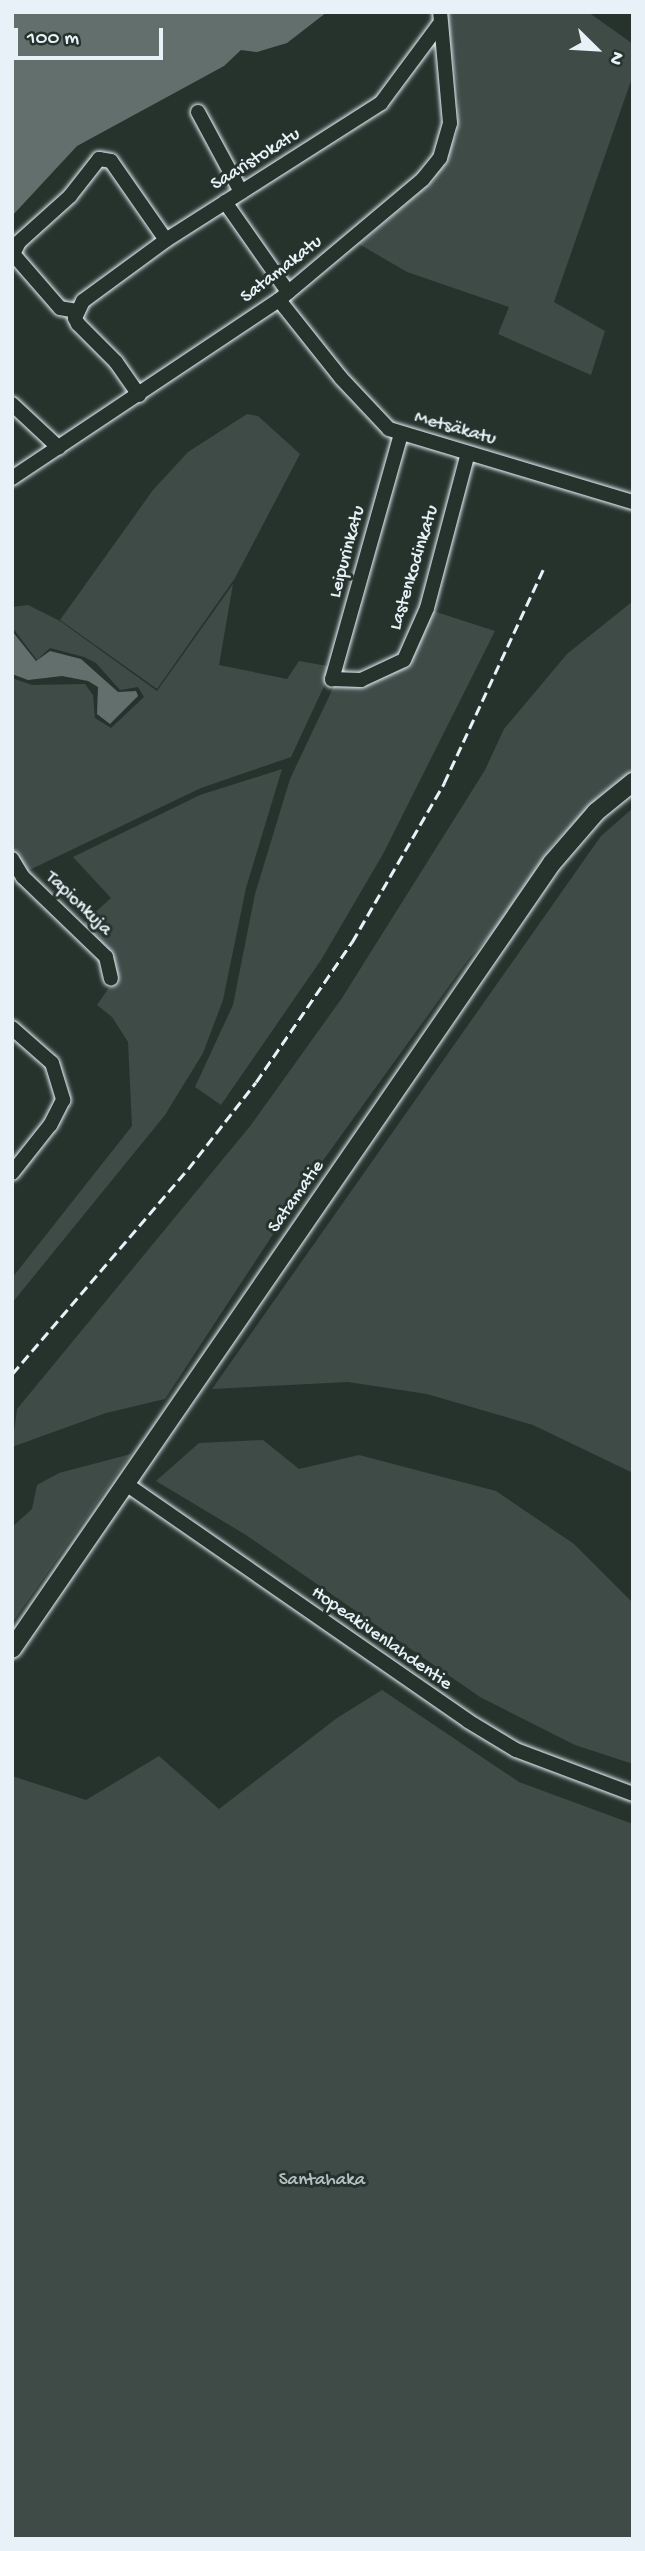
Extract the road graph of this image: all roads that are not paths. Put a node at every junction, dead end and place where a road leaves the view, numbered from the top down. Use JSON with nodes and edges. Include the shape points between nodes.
{"nodes":[{"id":1,"x":439,"y":19,"type":"edge"},
{"id":2,"x":198,"y":112,"type":"dead end"},
{"id":3,"x":241,"y":192,"type":"junction"},
{"id":4,"x":225,"y":202,"type":"junction"},
{"id":5,"x":166,"y":240,"type":"junction"},
{"id":6,"x":284,"y":296,"type":"junction"},
{"id":7,"x":77,"y":311,"type":"junction"},
{"id":8,"x":139,"y":395,"type":"junction"},
{"id":9,"x":12,"y":404,"type":"edge"},
{"id":10,"x":401,"y":434,"type":"junction"},
{"id":11,"x":59,"y":448,"type":"junction"},
{"id":12,"x":468,"y":453,"type":"junction"},
{"id":13,"x":12,"y":478,"type":"edge"},
{"id":14,"x":633,"y":502,"type":"edge"},
{"id":15,"x":332,"y":679,"type":"joint"},
{"id":16,"x":633,"y":782,"type":"edge"},
{"id":17,"x":12,"y":859,"type":"edge"},
{"id":18,"x":17,"y":880,"type":"edge"},
{"id":19,"x":111,"y":978,"type":"dead end"},
{"id":20,"x":12,"y":1028,"type":"edge"},
{"id":21,"x":12,"y":1173,"type":"edge"},
{"id":22,"x":126,"y":1484,"type":"junction"},
{"id":23,"x":12,"y":1649,"type":"edge"},
{"id":24,"x":633,"y":1794,"type":"edge"}],
"edges":[{"from":1,"to":3,"type":"street","name":"Saaristokatu","via":[[381,103]]},
{"from":1,"to":6,"type":"street","name":"Satamakatu","via":[[450,123],[440,158],[423,179]]},
{"from":2,"to":3,"type":"street"},
{"from":3,"to":4,"type":"street","name":"Saaristokatu"},
{"from":4,"to":5,"type":"street","name":"Saaristokatu"},
{"from":4,"to":6,"type":"street","name":"Metsäkatu"},
{"from":5,"to":7,"type":"street","name":"Saaristokatu","via":[[93,292]]},
{"from":5,"to":7,"type":"street","via":[[111,161],[99,159],[70,197],[14,248],[14,260],[60,307]]},
{"from":6,"to":8,"type":"street","name":"Satamakatu"},
{"from":6,"to":10,"type":"street","name":"Metsäkatu","via":[[379,420]]},
{"from":7,"to":8,"type":"street","via":[[78,324],[116,362]]},
{"from":8,"to":11,"type":"street","name":"Satamakatu"},
{"from":9,"to":11,"type":"street"},
{"from":10,"to":12,"type":"street","name":"Metsäkatu"},
{"from":10,"to":15,"type":"street","name":"Leipurinkatu"},
{"from":11,"to":13,"type":"street","name":"Satamakatu"},
{"from":12,"to":14,"type":"street","name":"Metsäkatu"},
{"from":12,"to":15,"type":"street","name":"Lastenkodinkatu","via":[[426,608],[404,660],[361,680]]},
{"from":16,"to":22,"type":"main road","name":"Satamatie","via":[[596,812],[552,863]]},
{"from":17,"to":18,"type":"street","name":"Tapionkuja"},
{"from":18,"to":19,"type":"street","name":"Tapionkuja","via":[[106,957]]},
{"from":20,"to":21,"type":"street","via":[[52,1063],[63,1100],[50,1125]]},
{"from":22,"to":23,"type":"main road","name":"Satamatie"},
{"from":22,"to":24,"type":"street","name":"Hopeakivenlahdentie","via":[[468,1721],[516,1750]]}]}
